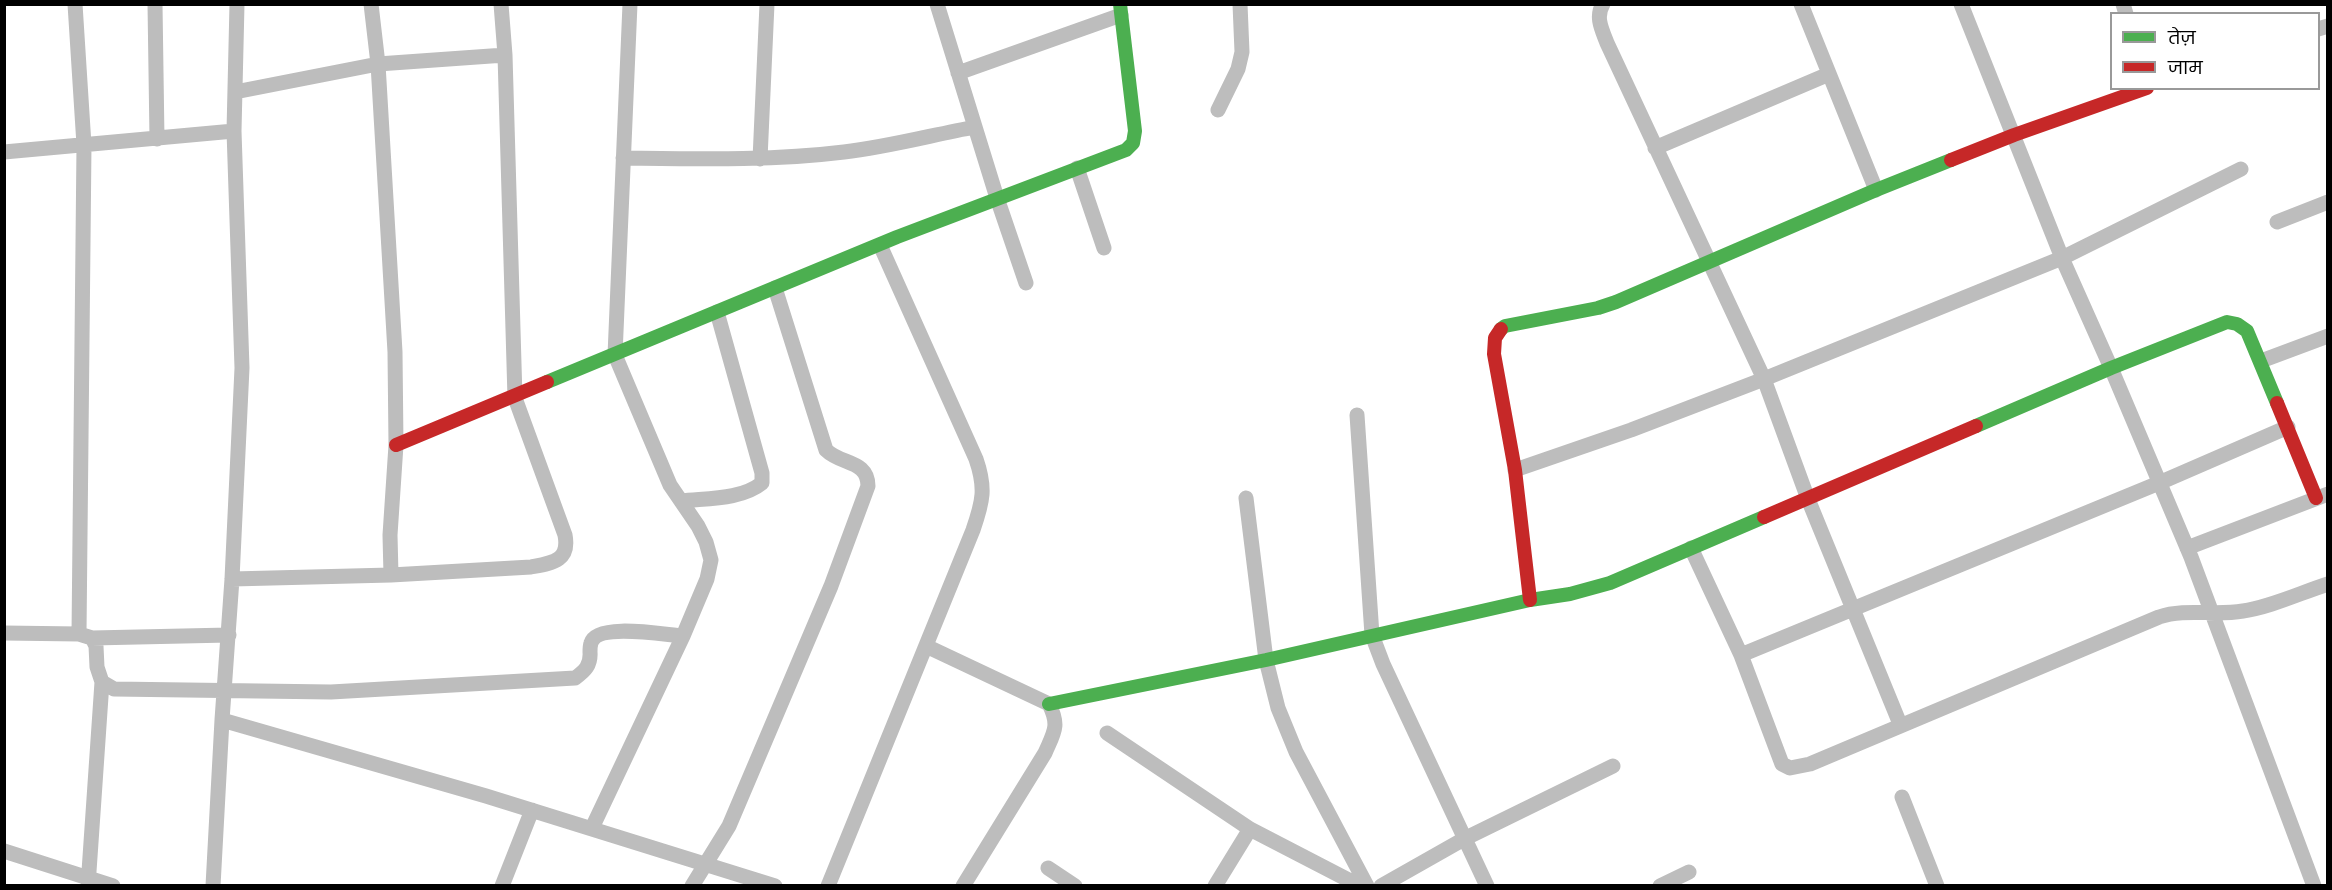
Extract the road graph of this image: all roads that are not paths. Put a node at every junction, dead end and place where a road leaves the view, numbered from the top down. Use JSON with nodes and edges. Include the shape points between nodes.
{"nodes":[{"id":1,"x":75,"y":4,"type":"edge"},
{"id":2,"x":155,"y":4,"type":"edge"},
{"id":3,"x":237,"y":4,"type":"edge"},
{"id":4,"x":371,"y":4,"type":"edge"},
{"id":5,"x":501,"y":4,"type":"edge"},
{"id":6,"x":630,"y":4,"type":"edge"},
{"id":7,"x":767,"y":4,"type":"edge"},
{"id":8,"x":937,"y":4,"type":"edge"},
{"id":9,"x":1240,"y":4,"type":"edge"},
{"id":10,"x":1603,"y":4,"type":"edge"},
{"id":11,"x":1801,"y":4,"type":"edge"},
{"id":12,"x":1960,"y":4,"type":"edge"},
{"id":13,"x":1120,"y":10,"type":"edge"},
{"id":14,"x":505,"y":55,"type":"junction"},
{"id":15,"x":378,"y":64,"type":"junction"},
{"id":16,"x":958,"y":73,"type":"junction"},
{"id":17,"x":1829,"y":74,"type":"junction"},
{"id":18,"x":2140,"y":90,"type":"edge"},
{"id":19,"x":235,"y":92,"type":"junction"},
{"id":20,"x":1218,"y":110,"type":"dead end"},
{"id":21,"x":975,"y":127,"type":"junction"},
{"id":22,"x":234,"y":131,"type":"junction"},
{"id":23,"x":2014,"y":135,"type":"junction"},
{"id":24,"x":157,"y":139,"type":"junction"},
{"id":25,"x":84,"y":146,"type":"junction"},
{"id":26,"x":1655,"y":148,"type":"junction"},
{"id":27,"x":4,"y":152,"type":"edge"},
{"id":28,"x":623,"y":158,"type":"junction"},
{"id":29,"x":760,"y":159,"type":"junction"},
{"id":30,"x":1077,"y":168,"type":"junction"},
{"id":31,"x":2241,"y":169,"type":"dead end"},
{"id":32,"x":1876,"y":190,"type":"junction"},
{"id":33,"x":997,"y":198,"type":"junction"},
{"id":34,"x":2328,"y":202,"type":"edge"},
{"id":35,"x":2277,"y":222,"type":"dead end"},
{"id":36,"x":880,"y":245,"type":"junction"},
{"id":37,"x":1104,"y":248,"type":"dead end"},
{"id":38,"x":2062,"y":258,"type":"junction"},
{"id":39,"x":1707,"y":261,"type":"junction"},
{"id":40,"x":1026,"y":284,"type":"dead end"},
{"id":41,"x":775,"y":288,"type":"junction"},
{"id":42,"x":717,"y":312,"type":"junction"},
{"id":43,"x":2328,"y":336,"type":"edge"},
{"id":44,"x":615,"y":355,"type":"junction"},
{"id":45,"x":2261,"y":362,"type":"junction"},
{"id":46,"x":2111,"y":368,"type":"junction"},
{"id":47,"x":1764,"y":379,"type":"junction"},
{"id":48,"x":515,"y":398,"type":"junction"},
{"id":49,"x":1357,"y":415,"type":"dead end"},
{"id":50,"x":2288,"y":427,"type":"junction"},
{"id":51,"x":396,"y":445,"type":"junction"},
{"id":52,"x":1515,"y":470,"type":"junction"},
{"id":53,"x":2159,"y":483,"type":"junction"},
{"id":54,"x":2322,"y":496,"type":"edge"},
{"id":55,"x":1246,"y":498,"type":"dead end"},
{"id":56,"x":1808,"y":499,"type":"junction"},
{"id":57,"x":681,"y":501,"type":"junction"},
{"id":58,"x":1691,"y":548,"type":"junction"},
{"id":59,"x":2187,"y":548,"type":"junction"},
{"id":60,"x":391,"y":575,"type":"junction"},
{"id":61,"x":232,"y":579,"type":"junction"},
{"id":62,"x":2328,"y":584,"type":"edge"},
{"id":63,"x":1530,"y":600,"type":"junction"},
{"id":64,"x":1854,"y":609,"type":"junction"},
{"id":65,"x":2212,"y":613,"type":"junction"},
{"id":66,"x":4,"y":633,"type":"edge"},
{"id":67,"x":229,"y":635,"type":"junction"},
{"id":68,"x":1372,"y":635,"type":"junction"},
{"id":69,"x":86,"y":636,"type":"junction"},
{"id":70,"x":683,"y":636,"type":"junction"},
{"id":71,"x":926,"y":646,"type":"junction"},
{"id":72,"x":1741,"y":654,"type":"junction"},
{"id":73,"x":1266,"y":660,"type":"junction"},
{"id":74,"x":102,"y":682,"type":"junction"},
{"id":75,"x":225,"y":689,"type":"junction"},
{"id":76,"x":1049,"y":704,"type":"junction"},
{"id":77,"x":222,"y":720,"type":"junction"},
{"id":78,"x":1900,"y":724,"type":"junction"},
{"id":79,"x":1107,"y":733,"type":"dead end"},
{"id":80,"x":1613,"y":766,"type":"dead end"},
{"id":81,"x":1902,"y":797,"type":"dead end"},
{"id":82,"x":532,"y":810,"type":"junction"},
{"id":83,"x":592,"y":828,"type":"junction"},
{"id":84,"x":1250,"y":829,"type":"junction"},
{"id":85,"x":1464,"y":839,"type":"junction"},
{"id":86,"x":4,"y":851,"type":"edge"},
{"id":87,"x":707,"y":865,"type":"junction"},
{"id":88,"x":1048,"y":868,"type":"dead end"},
{"id":89,"x":1689,"y":872,"type":"dead end"},
{"id":90,"x":89,"y":881,"type":"edge"},
{"id":91,"x":112,"y":885,"type":"edge"},
{"id":92,"x":213,"y":885,"type":"edge"},
{"id":93,"x":502,"y":885,"type":"edge"},
{"id":94,"x":692,"y":885,"type":"edge"},
{"id":95,"x":775,"y":885,"type":"edge"},
{"id":96,"x":828,"y":885,"type":"edge"},
{"id":97,"x":963,"y":885,"type":"edge"},
{"id":98,"x":1075,"y":885,"type":"edge"},
{"id":99,"x":1215,"y":885,"type":"edge"},
{"id":100,"x":1360,"y":885,"type":"edge"},
{"id":101,"x":1367,"y":885,"type":"edge"},
{"id":102,"x":1381,"y":885,"type":"edge"},
{"id":103,"x":1488,"y":885,"type":"edge"},
{"id":104,"x":1660,"y":885,"type":"edge"},
{"id":105,"x":1937,"y":885,"type":"edge"},
{"id":106,"x":2314,"y":885,"type":"edge"}],
"edges":[{"from":1,"to":25,"type":"street"},
{"from":2,"to":24,"type":"street"},
{"from":3,"to":19,"type":"street"},
{"from":4,"to":15,"type":"street"},
{"from":5,"to":14,"type":"street"},
{"from":6,"to":28,"type":"street"},
{"from":7,"to":29,"type":"street"},
{"from":8,"to":16,"type":"street"},
{"from":9,"to":20,"type":"street","via":[[1242,52]]},
{"from":10,"to":26,"type":"street","via":[[1599,23]]},
{"from":11,"to":17,"type":"street"},
{"from":12,"to":23,"type":"street"},
{"from":13,"to":16,"type":"street"},
{"from":13,"to":30,"type":"street","via":[[1135,131],[1133,143],[1126,150]]},
{"from":14,"to":15,"type":"street"},
{"from":14,"to":48,"type":"street"},
{"from":15,"to":19,"type":"street"},
{"from":15,"to":51,"type":"street"},
{"from":16,"to":21,"type":"street"},
{"from":17,"to":26,"type":"street"},
{"from":17,"to":32,"type":"street"},
{"from":18,"to":23,"type":"street"},
{"from":19,"to":22,"type":"street"},
{"from":21,"to":29,"type":"street","via":[[848,152]]},
{"from":21,"to":33,"type":"street"},
{"from":22,"to":24,"type":"street"},
{"from":22,"to":61,"type":"street","via":[[242,368]]},
{"from":23,"to":32,"type":"street"},
{"from":23,"to":38,"type":"street"},
{"from":24,"to":25,"type":"street"},
{"from":25,"to":27,"type":"street"},
{"from":25,"to":69,"type":"street"},
{"from":26,"to":39,"type":"street"},
{"from":28,"to":29,"type":"street"},
{"from":28,"to":44,"type":"street"},
{"from":30,"to":33,"type":"street"},
{"from":30,"to":37,"type":"street"},
{"from":31,"to":38,"type":"street"},
{"from":32,"to":39,"type":"street"},
{"from":33,"to":36,"type":"street"},
{"from":33,"to":40,"type":"street"},
{"from":34,"to":35,"type":"street"},
{"from":36,"to":41,"type":"street"},
{"from":36,"to":71,"type":"street","via":[[983,480],[983,501],[974,530]]},
{"from":38,"to":46,"type":"street"},
{"from":38,"to":47,"type":"street"},
{"from":39,"to":47,"type":"street"},
{"from":39,"to":52,"type":"street","via":[[1616,302],[1505,326],[1498,331],[1493,339],[1494,354]]},
{"from":41,"to":42,"type":"street"},
{"from":41,"to":87,"type":"street","via":[[826,450],[835,459],[863,469],[868,486],[831,586],[729,826]]},
{"from":42,"to":44,"type":"street"},
{"from":42,"to":57,"type":"street","via":[[762,483],[742,493]]},
{"from":43,"to":45,"type":"street"},
{"from":44,"to":48,"type":"street"},
{"from":44,"to":57,"type":"street","via":[[670,485]]},
{"from":45,"to":46,"type":"street","via":[[2247,331],[2227,322]]},
{"from":45,"to":50,"type":"street"},
{"from":46,"to":53,"type":"street"},
{"from":46,"to":56,"type":"street"},
{"from":47,"to":52,"type":"street"},
{"from":47,"to":56,"type":"street"},
{"from":48,"to":51,"type":"street"},
{"from":48,"to":60,"type":"street","via":[[565,535],[567,546],[563,555],[551,563],[531,567]]},
{"from":49,"to":68,"type":"street"},
{"from":50,"to":53,"type":"street"},
{"from":50,"to":54,"type":"street"},
{"from":51,"to":60,"type":"street"},
{"from":52,"to":63,"type":"street"},
{"from":53,"to":59,"type":"street"},
{"from":53,"to":64,"type":"street"},
{"from":54,"to":59,"type":"street"},
{"from":55,"to":73,"type":"street"},
{"from":56,"to":58,"type":"street"},
{"from":56,"to":64,"type":"street"},
{"from":57,"to":70,"type":"street","via":[[702,534],[711,560]]},
{"from":58,"to":63,"type":"street","via":[[1610,583]]},
{"from":58,"to":72,"type":"street"},
{"from":59,"to":65,"type":"street"},
{"from":60,"to":61,"type":"street"},
{"from":61,"to":67,"type":"street"},
{"from":62,"to":65,"type":"street","via":[[2258,608]]},
{"from":63,"to":68,"type":"street"},
{"from":64,"to":72,"type":"street"},
{"from":64,"to":78,"type":"street"},
{"from":65,"to":78,"type":"street","via":[[2183,611],[2158,617]]},
{"from":65,"to":106,"type":"street"},
{"from":66,"to":69,"type":"street"},
{"from":67,"to":69,"type":"street"},
{"from":67,"to":75,"type":"street"},
{"from":68,"to":73,"type":"street"},
{"from":68,"to":85,"type":"street"},
{"from":69,"to":74,"type":"street","via":[[96,646]]},
{"from":70,"to":75,"type":"street","via":[[609,631],[597,634],[590,643],[591,660],[575,678],[331,692]]},
{"from":70,"to":83,"type":"street"},
{"from":71,"to":76,"type":"street"},
{"from":71,"to":96,"type":"street"},
{"from":72,"to":78,"type":"street","via":[[1782,764],[1790,768],[1810,764]]},
{"from":73,"to":76,"type":"street"},
{"from":73,"to":101,"type":"street","via":[[1285,728]]},
{"from":74,"to":75,"type":"street","via":[[114,689]]},
{"from":74,"to":90,"type":"street"},
{"from":75,"to":77,"type":"street"},
{"from":76,"to":97,"type":"street","via":[[1056,718],[1045,753]]},
{"from":77,"to":82,"type":"street"},
{"from":77,"to":92,"type":"street"},
{"from":79,"to":84,"type":"street"},
{"from":80,"to":85,"type":"street"},
{"from":81,"to":105,"type":"street"},
{"from":82,"to":83,"type":"street"},
{"from":82,"to":93,"type":"street"},
{"from":83,"to":87,"type":"street"},
{"from":84,"to":99,"type":"street"},
{"from":84,"to":100,"type":"street"},
{"from":85,"to":102,"type":"street"},
{"from":85,"to":103,"type":"street"},
{"from":86,"to":90,"type":"street"},
{"from":87,"to":94,"type":"street"},
{"from":87,"to":95,"type":"street"},
{"from":88,"to":98,"type":"street"},
{"from":89,"to":104,"type":"street"},
{"from":90,"to":91,"type":"street"}]}
